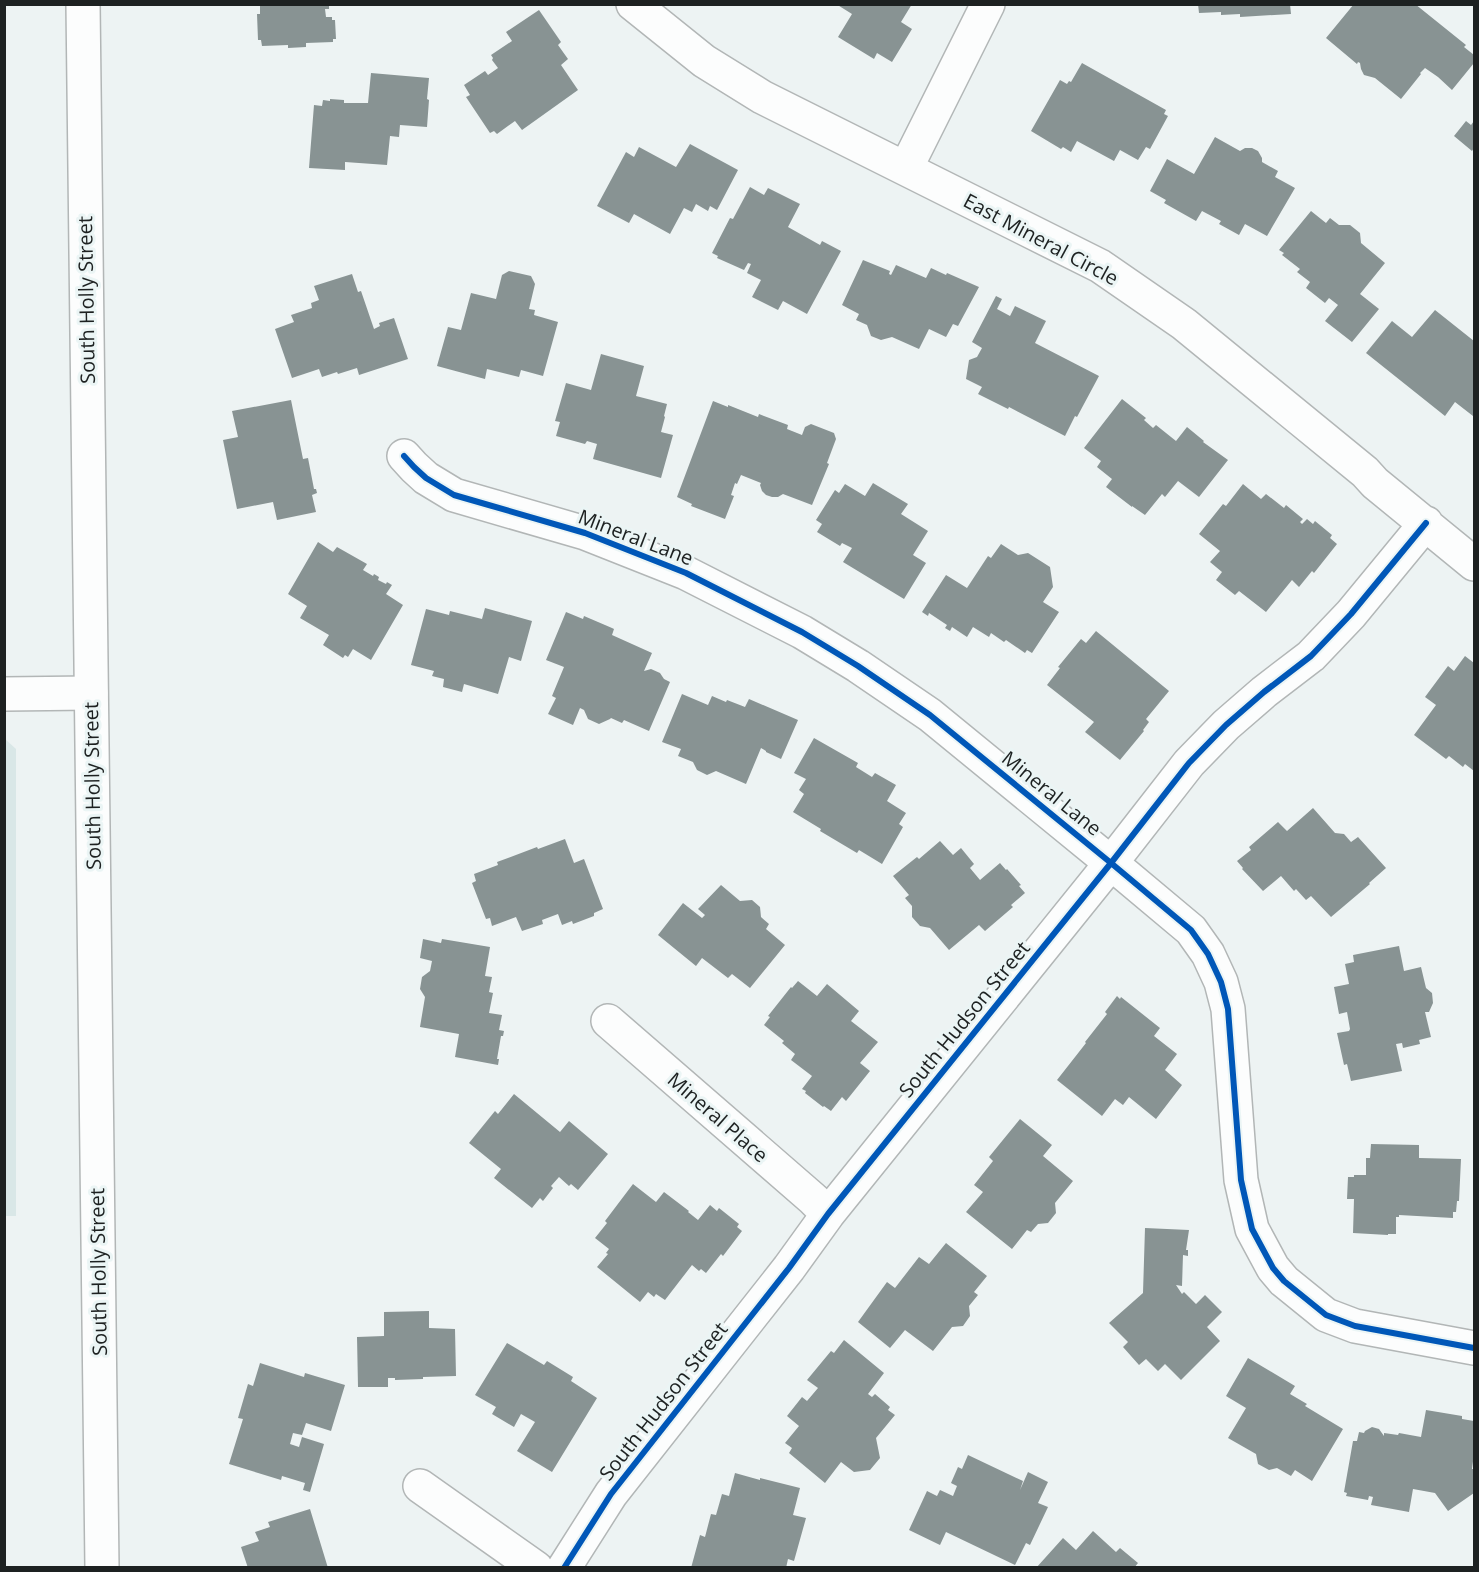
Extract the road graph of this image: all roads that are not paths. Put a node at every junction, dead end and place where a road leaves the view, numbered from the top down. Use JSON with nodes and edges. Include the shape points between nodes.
{"nodes":[{"id":1,"x":83,"y":4,"type":"edge"},
{"id":2,"x":633,"y":4,"type":"edge"},
{"id":3,"x":988,"y":4,"type":"edge"},
{"id":4,"x":906,"y":168,"type":"junction"},
{"id":5,"x":404,"y":456,"type":"dead end"},
{"id":6,"x":1426,"y":524,"type":"junction"},
{"id":7,"x":1474,"y":564,"type":"edge"},
{"id":8,"x":91,"y":693,"type":"junction"},
{"id":9,"x":4,"y":694,"type":"edge"},
{"id":10,"x":1111,"y":863,"type":"junction"},
{"id":11,"x":608,"y":1021,"type":"dead end"},
{"id":12,"x":828,"y":1214,"type":"junction"},
{"id":13,"x":1474,"y":1348,"type":"edge"},
{"id":14,"x":420,"y":1486,"type":"dead end"},
{"id":15,"x":102,"y":1568,"type":"edge"},
{"id":16,"x":536,"y":1568,"type":"edge"},
{"id":17,"x":564,"y":1568,"type":"edge"}],
"edges":[{"from":1,"to":8,"type":"street","name":"South Holly Street"},
{"from":2,"to":4,"type":"street","name":"East Mineral Circle","via":[[704,61],[762,97]]},
{"from":3,"to":4,"type":"street"},
{"from":4,"to":6,"type":"street","name":"East Mineral Circle","via":[[1100,266],[1184,324]]},
{"from":5,"to":10,"type":"street","name":"Mineral Lane","via":[[426,478],[454,495],[585,533],[686,573],[802,632],[930,715]]},
{"from":6,"to":7,"type":"street","name":"East Mineral Circle"},
{"from":6,"to":10,"type":"street","name":"South Hudson Street","via":[[1352,614],[1311,656],[1226,725],[1189,763]]},
{"from":8,"to":9,"type":"street"},
{"from":8,"to":15,"type":"street","name":"South Holly Street"},
{"from":10,"to":12,"type":"street","name":"South Hudson Street"},
{"from":10,"to":13,"type":"street","name":"Mineral Lane","via":[[1191,930],[1221,982],[1228,1009],[1241,1180],[1252,1229],[1274,1268],[1326,1315],[1354,1326]]},
{"from":11,"to":12,"type":"street","name":"Mineral Place"},
{"from":12,"to":17,"type":"street","name":"South Hudson Street","via":[[611,1494]]},
{"from":14,"to":16,"type":"street"}]}
